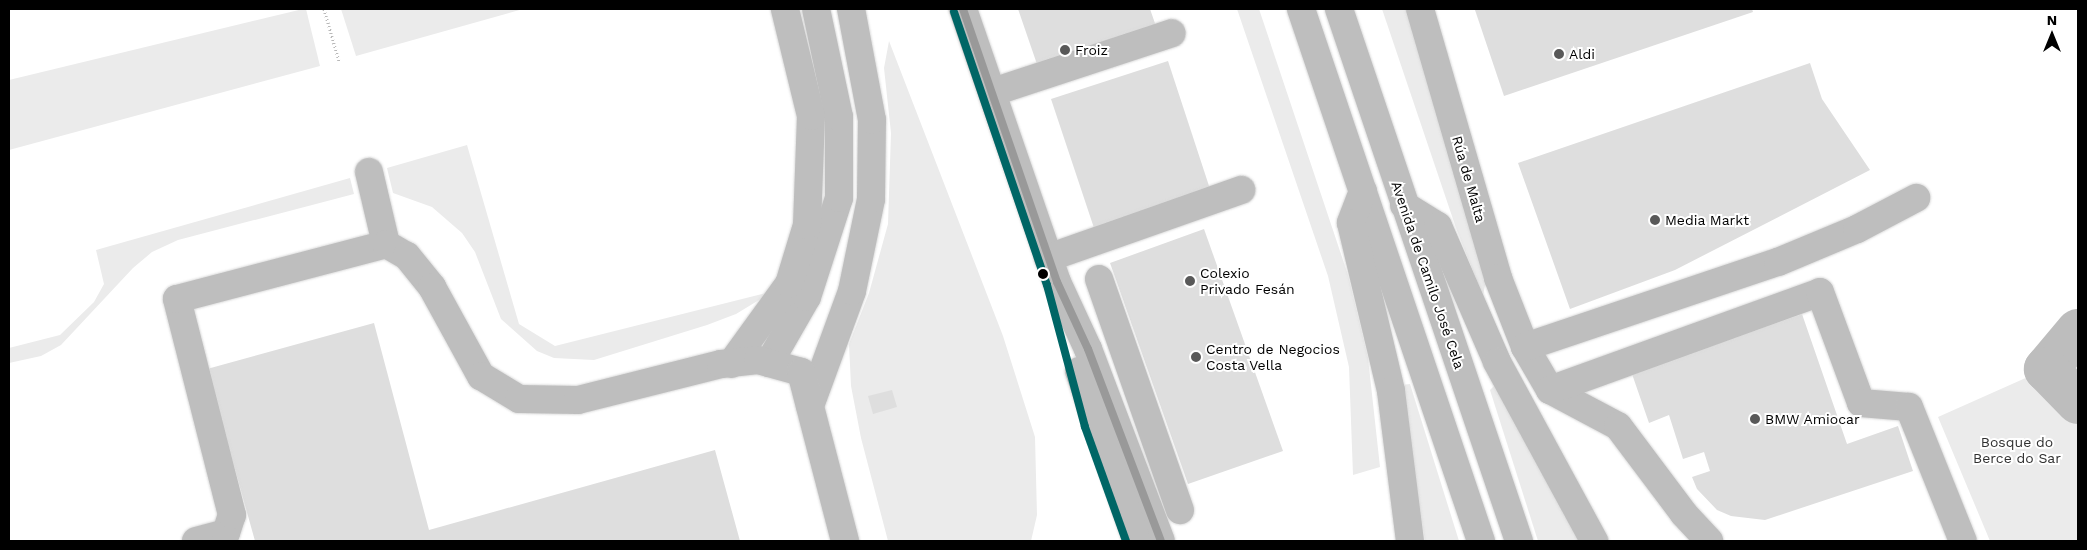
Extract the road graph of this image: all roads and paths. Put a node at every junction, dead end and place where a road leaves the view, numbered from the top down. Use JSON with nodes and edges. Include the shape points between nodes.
{"nodes":[{"id":1,"x":324,"y":9,"type":"edge"},
{"id":2,"x":785,"y":9,"type":"edge"},
{"id":3,"x":816,"y":9,"type":"edge"},
{"id":4,"x":851,"y":9,"type":"edge"},
{"id":5,"x":963,"y":9,"type":"edge"},
{"id":6,"x":1301,"y":9,"type":"edge"},
{"id":7,"x":1339,"y":9,"type":"edge"},
{"id":8,"x":1420,"y":9,"type":"edge"},
{"id":9,"x":1172,"y":33,"type":"dead end"},
{"id":10,"x":339,"y":61,"type":"dead end"},
{"id":11,"x":993,"y":92,"type":"junction"},
{"id":12,"x":370,"y":172,"type":"dead end"},
{"id":13,"x":1241,"y":190,"type":"dead end"},
{"id":14,"x":1363,"y":191,"type":"junction"},
{"id":15,"x":1916,"y":198,"type":"dead end"},
{"id":16,"x":1404,"y":205,"type":"junction"},
{"id":17,"x":386,"y":244,"type":"junction"},
{"id":18,"x":1052,"y":270,"type":"junction"},
{"id":19,"x":1099,"y":279,"type":"dead end"},
{"id":20,"x":1525,"y":347,"type":"junction"},
{"id":21,"x":769,"y":363,"type":"junction"},
{"id":22,"x":731,"y":364,"type":"junction"},
{"id":23,"x":1550,"y":390,"type":"junction"},
{"id":24,"x":810,"y":406,"type":"junction"},
{"id":25,"x":1132,"y":464,"type":"junction"},
{"id":26,"x":1122,"y":499,"type":"junction"},
{"id":27,"x":1180,"y":510,"type":"dead end"},
{"id":28,"x":196,"y":541,"type":"edge"},
{"id":29,"x":845,"y":541,"type":"edge"},
{"id":30,"x":1129,"y":541,"type":"edge"},
{"id":31,"x":1137,"y":541,"type":"edge"},
{"id":32,"x":1148,"y":541,"type":"edge"},
{"id":33,"x":1161,"y":541,"type":"edge"},
{"id":34,"x":1410,"y":541,"type":"edge"},
{"id":35,"x":1481,"y":541,"type":"edge"},
{"id":36,"x":1519,"y":541,"type":"edge"},
{"id":37,"x":1594,"y":541,"type":"edge"},
{"id":38,"x":1709,"y":541,"type":"edge"},
{"id":39,"x":1962,"y":541,"type":"edge"}],
"edges":[{"from":1,"to":10,"type":"path"},
{"from":2,"to":22,"type":"main road","via":[[811,116],[808,225],[789,284]]},
{"from":3,"to":21,"type":"main road","via":[[839,117],[839,198],[807,297]]},
{"from":4,"to":24,"type":"main road","via":[[872,120],[871,199],[852,291]]},
{"from":5,"to":11,"type":"main road"},
{"from":6,"to":14,"type":"main road"},
{"from":7,"to":16,"type":"main road","name":"Avenida de Camilo José Cela"},
{"from":8,"to":20,"type":"main road","name":"Rúa de Malta","via":[[1498,278]]},
{"from":9,"to":11,"type":"main road"},
{"from":11,"to":18,"type":"main road"},
{"from":12,"to":17,"type":"main road"},
{"from":13,"to":18,"type":"main road"},
{"from":14,"to":34,"type":"main road","via":[[1351,223],[1390,391]]},
{"from":14,"to":35,"type":"main road"},
{"from":15,"to":20,"type":"main road","via":[[1857,230],[1778,262]]},
{"from":16,"to":36,"type":"main road","name":"Avenida de Camilo José Cela"},
{"from":16,"to":37,"type":"main road","via":[[1438,226],[1497,362]]},
{"from":17,"to":22,"type":"main road","via":[[407,256],[432,286],[481,376],[519,399],[578,400]]},
{"from":17,"to":28,"type":"main road","via":[[177,299],[232,515],[226,533]]},
{"from":18,"to":25,"type":"main road","via":[[1088,349]]},
{"from":18,"to":26,"type":"main road","via":[[1074,355]]},
{"from":19,"to":27,"type":"main road"},
{"from":20,"to":23,"type":"main road","name":"Rúa de Malta"},
{"from":21,"to":22,"type":"main road","via":[[758,360]]},
{"from":21,"to":24,"type":"main road","via":[[801,372]]},
{"from":23,"to":38,"type":"main road","via":[[1618,426],[1684,514]]},
{"from":23,"to":39,"type":"main road","via":[[1820,292],[1862,403],[1909,407]]},
{"from":24,"to":29,"type":"main road"},
{"from":25,"to":32,"type":"main road","via":[[1137,509]]},
{"from":25,"to":33,"type":"main road"},
{"from":26,"to":30,"type":"main road"},
{"from":26,"to":31,"type":"main road"}]}
